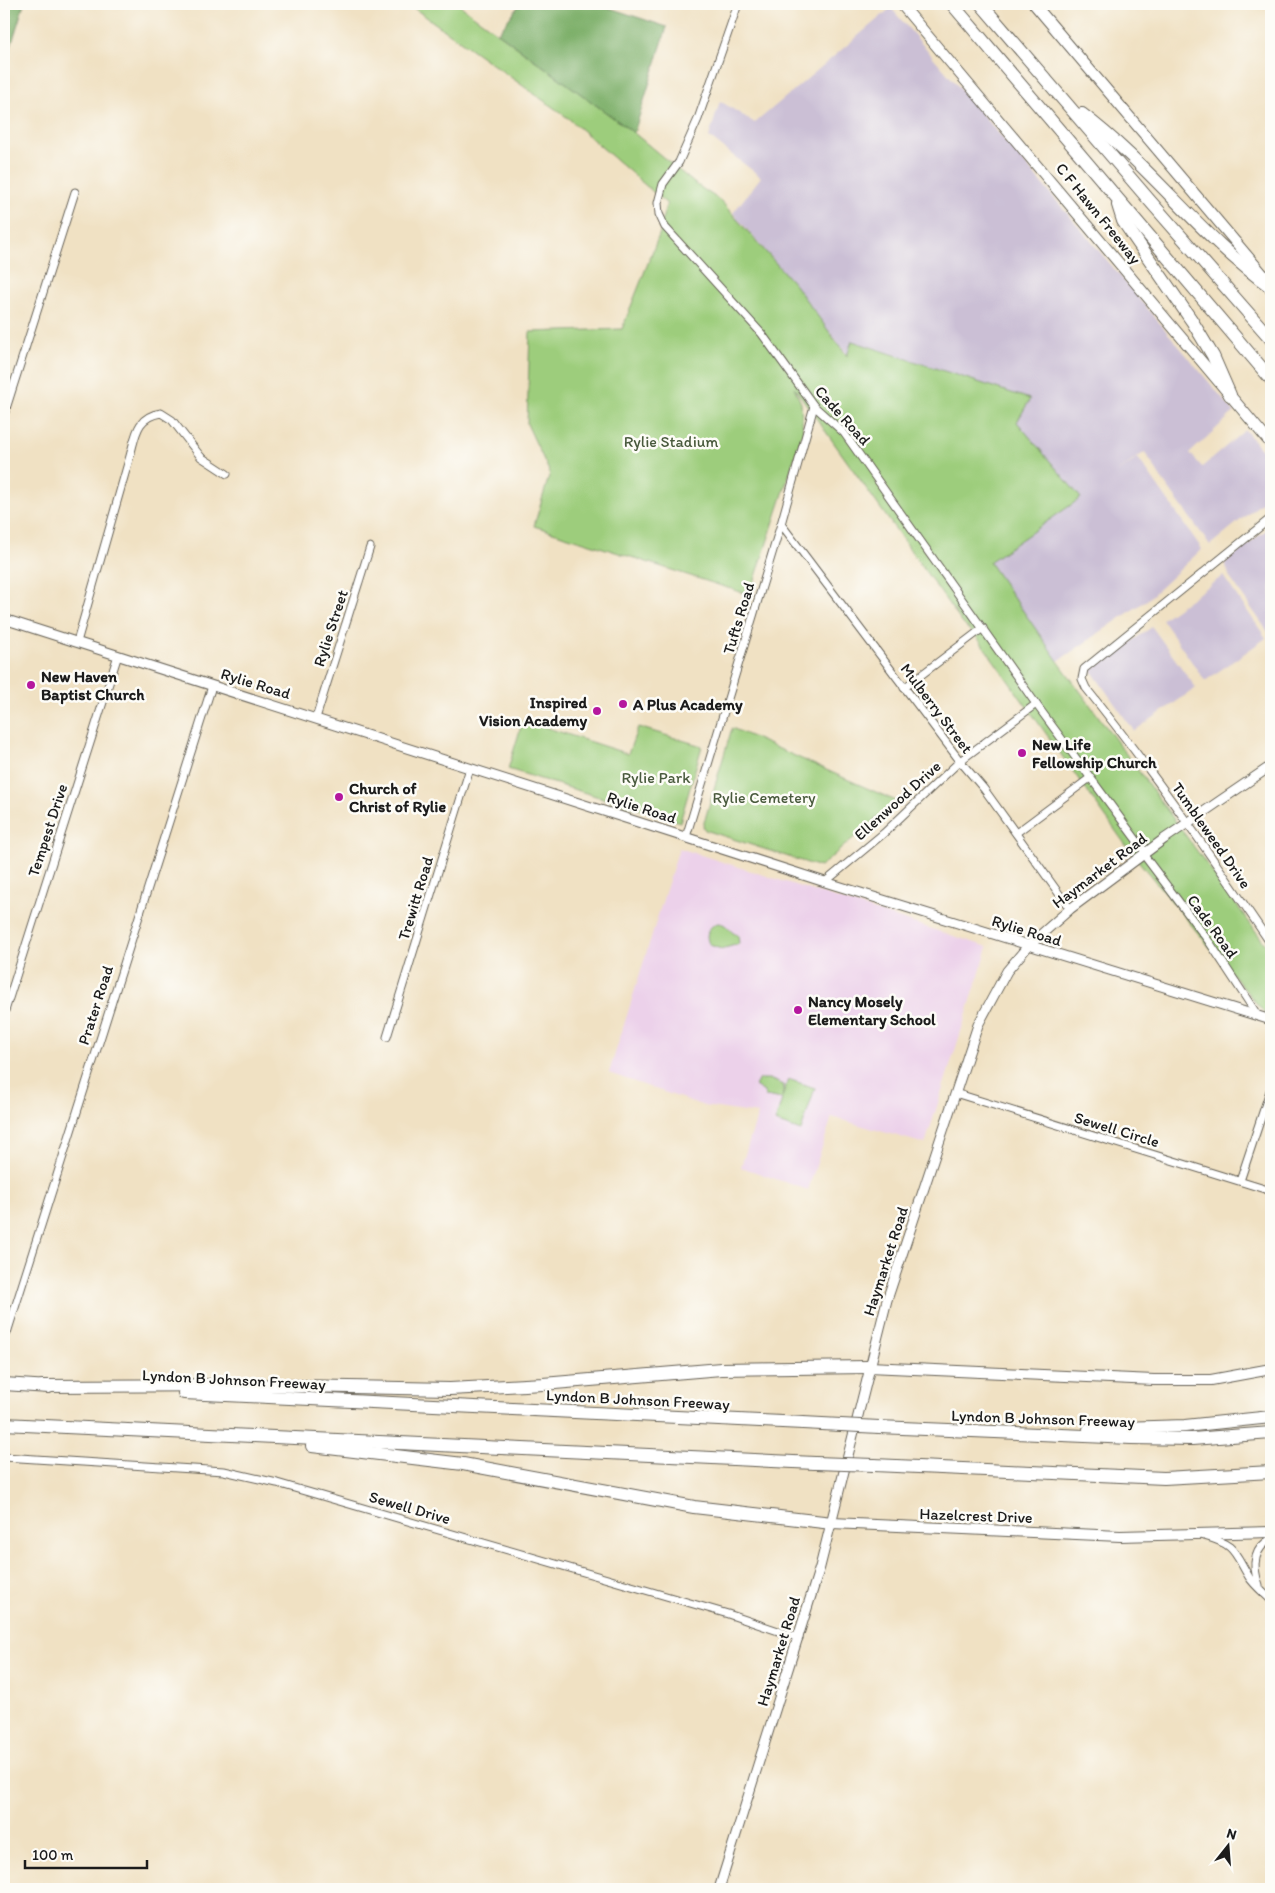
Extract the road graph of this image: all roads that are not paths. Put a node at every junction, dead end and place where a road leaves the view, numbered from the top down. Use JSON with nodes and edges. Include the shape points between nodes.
{"nodes":[{"id":1,"x":738,"y":4,"type":"edge"},
{"id":2,"x":901,"y":4,"type":"edge"},
{"id":3,"x":952,"y":4,"type":"edge"},
{"id":4,"x":981,"y":4,"type":"edge"},
{"id":5,"x":1034,"y":4,"type":"edge"},
{"id":6,"x":1062,"y":99,"type":"junction"},
{"id":7,"x":75,"y":192,"type":"dead end"},
{"id":8,"x":1114,"y":196,"type":"junction"},
{"id":9,"x":1271,"y":286,"type":"edge"},
{"id":10,"x":1271,"y":339,"type":"edge"},
{"id":11,"x":1271,"y":379,"type":"edge"},
{"id":12,"x":1230,"y":395,"type":"junction"},
{"id":13,"x":814,"y":406,"type":"junction"},
{"id":14,"x":4,"y":415,"type":"edge"},
{"id":15,"x":1271,"y":444,"type":"edge"},
{"id":16,"x":227,"y":474,"type":"dead end"},
{"id":17,"x":1271,"y":518,"type":"edge"},
{"id":18,"x":781,"y":524,"type":"junction"},
{"id":19,"x":370,"y":547,"type":"dead end"},
{"id":20,"x":4,"y":619,"type":"edge"},
{"id":21,"x":983,"y":628,"type":"junction"},
{"id":22,"x":77,"y":642,"type":"junction"},
{"id":23,"x":118,"y":655,"type":"junction"},
{"id":24,"x":212,"y":686,"type":"junction"},
{"id":25,"x":904,"y":688,"type":"junction"},
{"id":26,"x":1036,"y":704,"type":"junction"},
{"id":27,"x":316,"y":718,"type":"junction"},
{"id":28,"x":960,"y":761,"type":"junction"},
{"id":29,"x":1271,"y":766,"type":"edge"},
{"id":30,"x":470,"y":768,"type":"junction"},
{"id":31,"x":1090,"y":778,"type":"junction"},
{"id":32,"x":1189,"y":824,"type":"junction"},
{"id":33,"x":1016,"y":834,"type":"junction"},
{"id":34,"x":686,"y":837,"type":"junction"},
{"id":35,"x":1144,"y":854,"type":"junction"},
{"id":36,"x":825,"y":882,"type":"junction"},
{"id":37,"x":1070,"y":909,"type":"junction"},
{"id":38,"x":1271,"y":944,"type":"edge"},
{"id":39,"x":1028,"y":946,"type":"junction"},
{"id":40,"x":4,"y":1014,"type":"edge"},
{"id":41,"x":1258,"y":1016,"type":"junction"},
{"id":42,"x":1271,"y":1020,"type":"edge"},
{"id":43,"x":387,"y":1037,"type":"dead end"},
{"id":44,"x":1271,"y":1088,"type":"edge"},
{"id":45,"x":955,"y":1093,"type":"junction"},
{"id":46,"x":1240,"y":1181,"type":"junction"},
{"id":47,"x":1271,"y":1191,"type":"edge"},
{"id":48,"x":7,"y":1332,"type":"dead end"},
{"id":49,"x":869,"y":1367,"type":"junction"},
{"id":50,"x":1271,"y":1369,"type":"edge"},
{"id":51,"x":4,"y":1384,"type":"edge"},
{"id":52,"x":42,"y":1386,"type":"junction"},
{"id":53,"x":1271,"y":1416,"type":"edge"},
{"id":54,"x":4,"y":1424,"type":"edge"},
{"id":55,"x":985,"y":1431,"type":"junction"},
{"id":56,"x":1271,"y":1432,"type":"edge"},
{"id":57,"x":210,"y":1433,"type":"junction"},
{"id":58,"x":4,"y":1457,"type":"edge"},
{"id":59,"x":1271,"y":1472,"type":"edge"},
{"id":60,"x":832,"y":1523,"type":"junction"},
{"id":61,"x":1271,"y":1532,"type":"edge"},
{"id":62,"x":1199,"y":1535,"type":"junction"},
{"id":63,"x":1271,"y":1539,"type":"edge"},
{"id":64,"x":1260,"y":1590,"type":"junction"},
{"id":65,"x":1271,"y":1600,"type":"edge"},
{"id":66,"x":799,"y":1638,"type":"junction"},
{"id":67,"x":719,"y":1889,"type":"edge"}],
"edges":[{"from":1,"to":13,"type":"street","name":"Cade Road","via":[[698,119],[679,162],[663,184],[659,214],[665,227],[762,334]]},
{"from":2,"to":12,"type":"main road","name":"C F Hawn Freeway"},
{"from":3,"to":8,"type":"highway","name":"C F Hawn Freeway"},
{"from":4,"to":6,"type":"highway"},
{"from":5,"to":9,"type":"main road"},
{"from":6,"to":9,"type":"highway","via":[[1107,133],[1213,240],[1244,268]]},
{"from":6,"to":10,"type":"highway"},
{"from":7,"to":14,"type":"street"},
{"from":8,"to":11,"type":"highway","name":"C F Hawn Freeway"},
{"from":8,"to":12,"type":"highway","via":[[1124,221],[1213,356]]},
{"from":12,"to":15,"type":"main road","name":"C F Hawn Freeway"},
{"from":13,"to":18,"type":"street","name":"Tufts Road"},
{"from":13,"to":21,"type":"street","name":"Cade Road","via":[[844,433]]},
{"from":16,"to":22,"type":"street","via":[[201,457],[167,416],[161,413],[143,420],[138,427]]},
{"from":17,"to":32,"type":"street","name":"Tumbleweed Drive","via":[[1084,669],[1082,679],[1086,688]]},
{"from":18,"to":25,"type":"street","name":"Mulberry Street"},
{"from":18,"to":34,"type":"street","name":"Tufts Road"},
{"from":19,"to":27,"type":"street","name":"Rylie Street"},
{"from":20,"to":22,"type":"street","name":"Rylie Road"},
{"from":21,"to":25,"type":"street"},
{"from":21,"to":26,"type":"street","name":"Cade Road"},
{"from":22,"to":23,"type":"street","name":"Rylie Road"},
{"from":23,"to":24,"type":"street","name":"Rylie Road"},
{"from":23,"to":40,"type":"street","name":"Tempest Drive"},
{"from":24,"to":27,"type":"street","name":"Rylie Road"},
{"from":24,"to":48,"type":"street","name":"Prater Road"},
{"from":25,"to":28,"type":"street","name":"Mulberry Street"},
{"from":26,"to":28,"type":"street","name":"Ellenwood Drive"},
{"from":26,"to":31,"type":"street","name":"Cade Road"},
{"from":27,"to":30,"type":"street","name":"Rylie Road"},
{"from":28,"to":33,"type":"street","name":"Mulberry Street"},
{"from":28,"to":36,"type":"street","name":"Ellenwood Drive","via":[[884,833]]},
{"from":29,"to":32,"type":"street","name":"Haymarket Road"},
{"from":30,"to":34,"type":"street","name":"Rylie Road"},
{"from":30,"to":43,"type":"street","name":"Trewitt Road"},
{"from":31,"to":33,"type":"street"},
{"from":31,"to":35,"type":"street","name":"Cade Road"},
{"from":32,"to":35,"type":"street","name":"Haymarket Road"},
{"from":32,"to":38,"type":"street","name":"Tumbleweed Drive"},
{"from":33,"to":37,"type":"street","name":"Mulberry Street"},
{"from":34,"to":36,"type":"street","name":"Rylie Road"},
{"from":35,"to":37,"type":"street","name":"Haymarket Road"},
{"from":35,"to":41,"type":"street","name":"Cade Road","via":[[1210,943]]},
{"from":36,"to":39,"type":"street","name":"Rylie Road"},
{"from":37,"to":39,"type":"street","name":"Haymarket Road"},
{"from":39,"to":41,"type":"street","name":"Rylie Road"},
{"from":39,"to":45,"type":"street","name":"Haymarket Road","via":[[1006,971],[991,997]]},
{"from":41,"to":42,"type":"street","name":"Rylie Road"},
{"from":44,"to":46,"type":"street"},
{"from":45,"to":46,"type":"street","name":"Sewell Circle"},
{"from":45,"to":49,"type":"street","name":"Haymarket Road","via":[[886,1300]]},
{"from":46,"to":47,"type":"street","name":"Sewell Circle"},
{"from":49,"to":50,"type":"main road","via":[[1163,1380],[1211,1380]]},
{"from":49,"to":52,"type":"highway","via":[[721,1370],[450,1389],[247,1385]]},
{"from":49,"to":60,"type":"street","name":"Haymarket Road"},
{"from":51,"to":52,"type":"highway","name":"Lyndon B Johnson Freeway"},
{"from":52,"to":55,"type":"highway","name":"Lyndon B Johnson Freeway","bridge":true},
{"from":53,"to":55,"type":"highway","via":[[1185,1426]]},
{"from":54,"to":57,"type":"highway"},
{"from":55,"to":56,"type":"highway","name":"Lyndon B Johnson Freeway","via":[[1192,1439]]},
{"from":57,"to":59,"type":"highway","bridge":true,"via":[[1164,1478]]},
{"from":57,"to":60,"type":"highway","via":[[463,1464],[694,1507]]},
{"from":58,"to":66,"type":"street","name":"Sewell Drive","via":[[224,1470],[728,1614]]},
{"from":60,"to":62,"type":"main road","name":"Hazelcrest Drive","via":[[1120,1536]]},
{"from":60,"to":66,"type":"street","name":"Haymarket Road"},
{"from":61,"to":62,"type":"main road"},
{"from":62,"to":64,"type":"street","via":[[1223,1542],[1237,1554],[1249,1578]]},
{"from":63,"to":64,"type":"street","via":[[1262,1544],[1255,1555],[1254,1570]]},
{"from":64,"to":65,"type":"street"},
{"from":66,"to":67,"type":"street","name":"Haymarket Road"}]}
